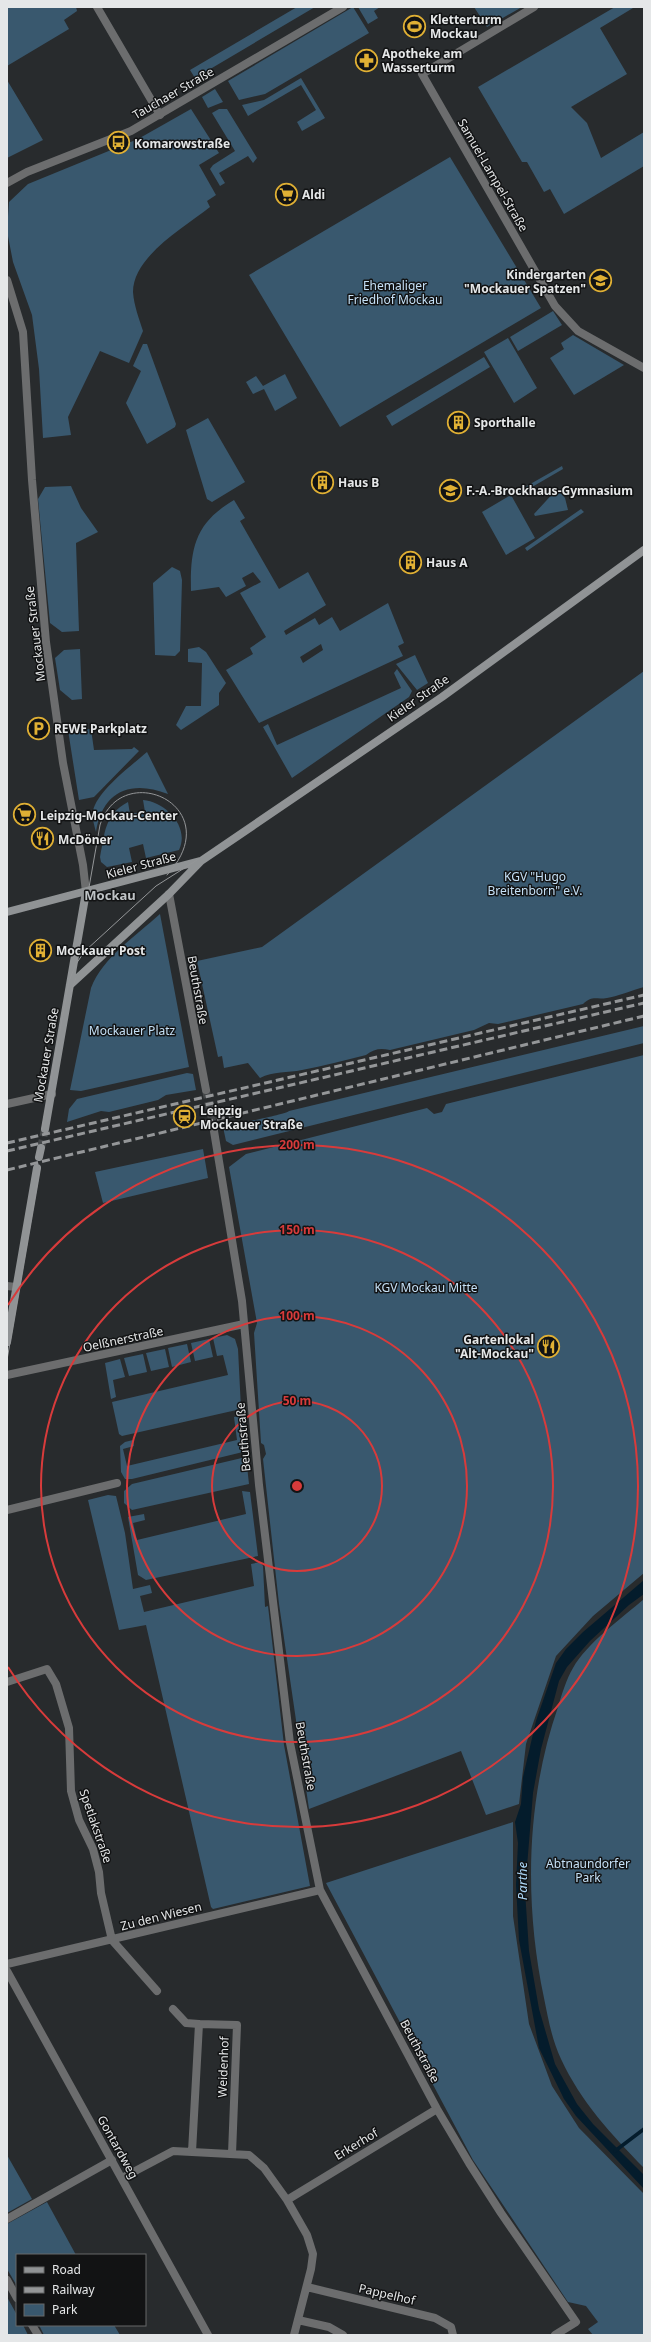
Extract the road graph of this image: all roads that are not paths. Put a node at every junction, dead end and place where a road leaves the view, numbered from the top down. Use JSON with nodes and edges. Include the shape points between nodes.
{"nodes":[{"id":1,"x":96,"y":7,"type":"edge"},
{"id":2,"x":343,"y":7,"type":"edge"},
{"id":3,"x":534,"y":7,"type":"edge"},
{"id":4,"x":160,"y":114,"type":"junction"},
{"id":5,"x":7,"y":183,"type":"edge"},
{"id":6,"x":7,"y":280,"type":"edge"},
{"id":7,"x":644,"y":368,"type":"edge"},
{"id":8,"x":644,"y":550,"type":"edge"},
{"id":9,"x":201,"y":861,"type":"junction"},
{"id":10,"x":86,"y":892,"type":"junction"},
{"id":11,"x":169,"y":894,"type":"junction"},
{"id":12,"x":7,"y":912,"type":"edge"},
{"id":13,"x":70,"y":985,"type":"junction"},
{"id":14,"x":206,"y":1090,"type":"tunnel mouth"},
{"id":15,"x":52,"y":1094,"type":"junction"},
{"id":16,"x":7,"y":1104,"type":"edge"},
{"id":17,"x":213,"y":1125,"type":"tunnel mouth"},
{"id":18,"x":45,"y":1129,"type":"tunnel mouth"},
{"id":19,"x":41,"y":1148,"type":"tunnel mouth"},
{"id":20,"x":39,"y":1157,"type":"dead end"},
{"id":21,"x":37,"y":1168,"type":"dead end"},
{"id":22,"x":7,"y":1286,"type":"edge"},
{"id":23,"x":16,"y":1287,"type":"junction"},
{"id":24,"x":244,"y":1324,"type":"junction"},
{"id":25,"x":7,"y":1342,"type":"edge"},
{"id":26,"x":7,"y":1375,"type":"edge"},
{"id":27,"x":117,"y":1484,"type":"dead end"},
{"id":28,"x":7,"y":1510,"type":"edge"},
{"id":29,"x":7,"y":1682,"type":"edge"},
{"id":30,"x":320,"y":1890,"type":"junction"},
{"id":31,"x":112,"y":1940,"type":"junction"},
{"id":32,"x":7,"y":1964,"type":"edge"},
{"id":33,"x":7,"y":1971,"type":"edge"},
{"id":34,"x":157,"y":1992,"type":"dead end"},
{"id":35,"x":173,"y":2009,"type":"dead end"},
{"id":36,"x":199,"y":2024,"type":"junction"},
{"id":37,"x":437,"y":2108,"type":"junction"},
{"id":38,"x":192,"y":2152,"type":"junction"},
{"id":39,"x":232,"y":2154,"type":"junction"},
{"id":40,"x":112,"y":2160,"type":"junction"},
{"id":41,"x":122,"y":2178,"type":"junction"},
{"id":42,"x":288,"y":2200,"type":"junction"},
{"id":43,"x":7,"y":2219,"type":"edge"},
{"id":44,"x":7,"y":2280,"type":"edge"},
{"id":45,"x":307,"y":2287,"type":"junction"},
{"id":46,"x":16,"y":2296,"type":"edge"},
{"id":47,"x":298,"y":2320,"type":"junction"},
{"id":48,"x":33,"y":2326,"type":"edge"},
{"id":49,"x":38,"y":2335,"type":"edge"},
{"id":50,"x":208,"y":2335,"type":"edge"},
{"id":51,"x":294,"y":2335,"type":"edge"},
{"id":52,"x":343,"y":2335,"type":"edge"},
{"id":53,"x":453,"y":2335,"type":"edge"},
{"id":54,"x":555,"y":2335,"type":"edge"}],
"edges":[{"from":1,"to":4,"type":"street"},
{"from":2,"to":4,"type":"street","name":"Tauchaer Straße"},
{"from":3,"to":7,"type":"street","name":"Samuel-Lampel-Straße","via":[[422,74],[555,306],[578,331]]},
{"from":4,"to":5,"type":"street","name":"Tauchaer Straße","via":[[131,131],[27,172]]},
{"from":6,"to":10,"type":"street","name":"Mockauer Straße","via":[[23,332],[46,642],[63,763]]},
{"from":8,"to":9,"type":"main road","name":"Kieler Straße","via":[[442,697]]},
{"from":9,"to":10,"type":"main road","name":"Kieler Straße"},
{"from":9,"to":11,"type":"main road","name":"Kieler Straße"},
{"from":10,"to":12,"type":"main road","name":"Kieler Straße"},
{"from":10,"to":13,"type":"main road","name":"Mockauer Straße"},
{"from":11,"to":13,"type":"main road","name":"Kieler Straße"},
{"from":11,"to":14,"type":"street","name":"Beuthstraße"},
{"from":13,"to":15,"type":"main road","name":"Mockauer Straße"},
{"from":15,"to":16,"type":"street"},
{"from":15,"to":18,"type":"main road","name":"Mockauer Straße"},
{"from":17,"to":24,"type":"street","name":"Beuthstraße"},
{"from":19,"to":20,"type":"main road"},
{"from":21,"to":23,"type":"main road"},
{"from":22,"to":23,"type":"street"},
{"from":23,"to":25,"type":"main road"},
{"from":24,"to":26,"type":"street","name":"Oelßnerstraße"},
{"from":24,"to":30,"type":"street","name":"Beuthstraße","via":[[290,1743]]},
{"from":27,"to":28,"type":"street"},
{"from":29,"to":31,"type":"street","name":"Spetlakstraße","via":[[47,1669],[56,1684],[69,1728],[70,1791],[98,1866],[101,1893]]},
{"from":30,"to":31,"type":"street","name":"Zu den Wiesen"},
{"from":30,"to":37,"type":"street","name":"Beuthstraße"},
{"from":31,"to":32,"type":"street","name":"Zu den Wiesen"},
{"from":31,"to":34,"type":"street"},
{"from":33,"to":40,"type":"street","name":"Gontardweg"},
{"from":35,"to":36,"type":"street","via":[[186,2023]]},
{"from":36,"to":38,"type":"street"},
{"from":36,"to":39,"type":"street","name":"Weidenhof","via":[[237,2025]]},
{"from":37,"to":42,"type":"street","name":"Erkerhof"},
{"from":37,"to":54,"type":"street","name":"Beuthstraße","via":[[501,2213],[576,2322]]},
{"from":38,"to":39,"type":"street"},
{"from":38,"to":41,"type":"street","via":[[174,2151]]},
{"from":39,"to":42,"type":"street","via":[[249,2155],[264,2168]]},
{"from":40,"to":41,"type":"street","name":"Gontardweg"},
{"from":40,"to":43,"type":"street"},
{"from":41,"to":50,"type":"street","name":"Gontardweg"},
{"from":42,"to":45,"type":"street","via":[[306,2234],[313,2254]]},
{"from":44,"to":46,"type":"street"},
{"from":45,"to":47,"type":"street"},
{"from":45,"to":53,"type":"street","name":"Pappelhof","via":[[435,2318],[450,2327]]},
{"from":47,"to":51,"type":"street"},
{"from":47,"to":52,"type":"street","via":[[329,2328]]},
{"from":48,"to":49,"type":"street"}]}
